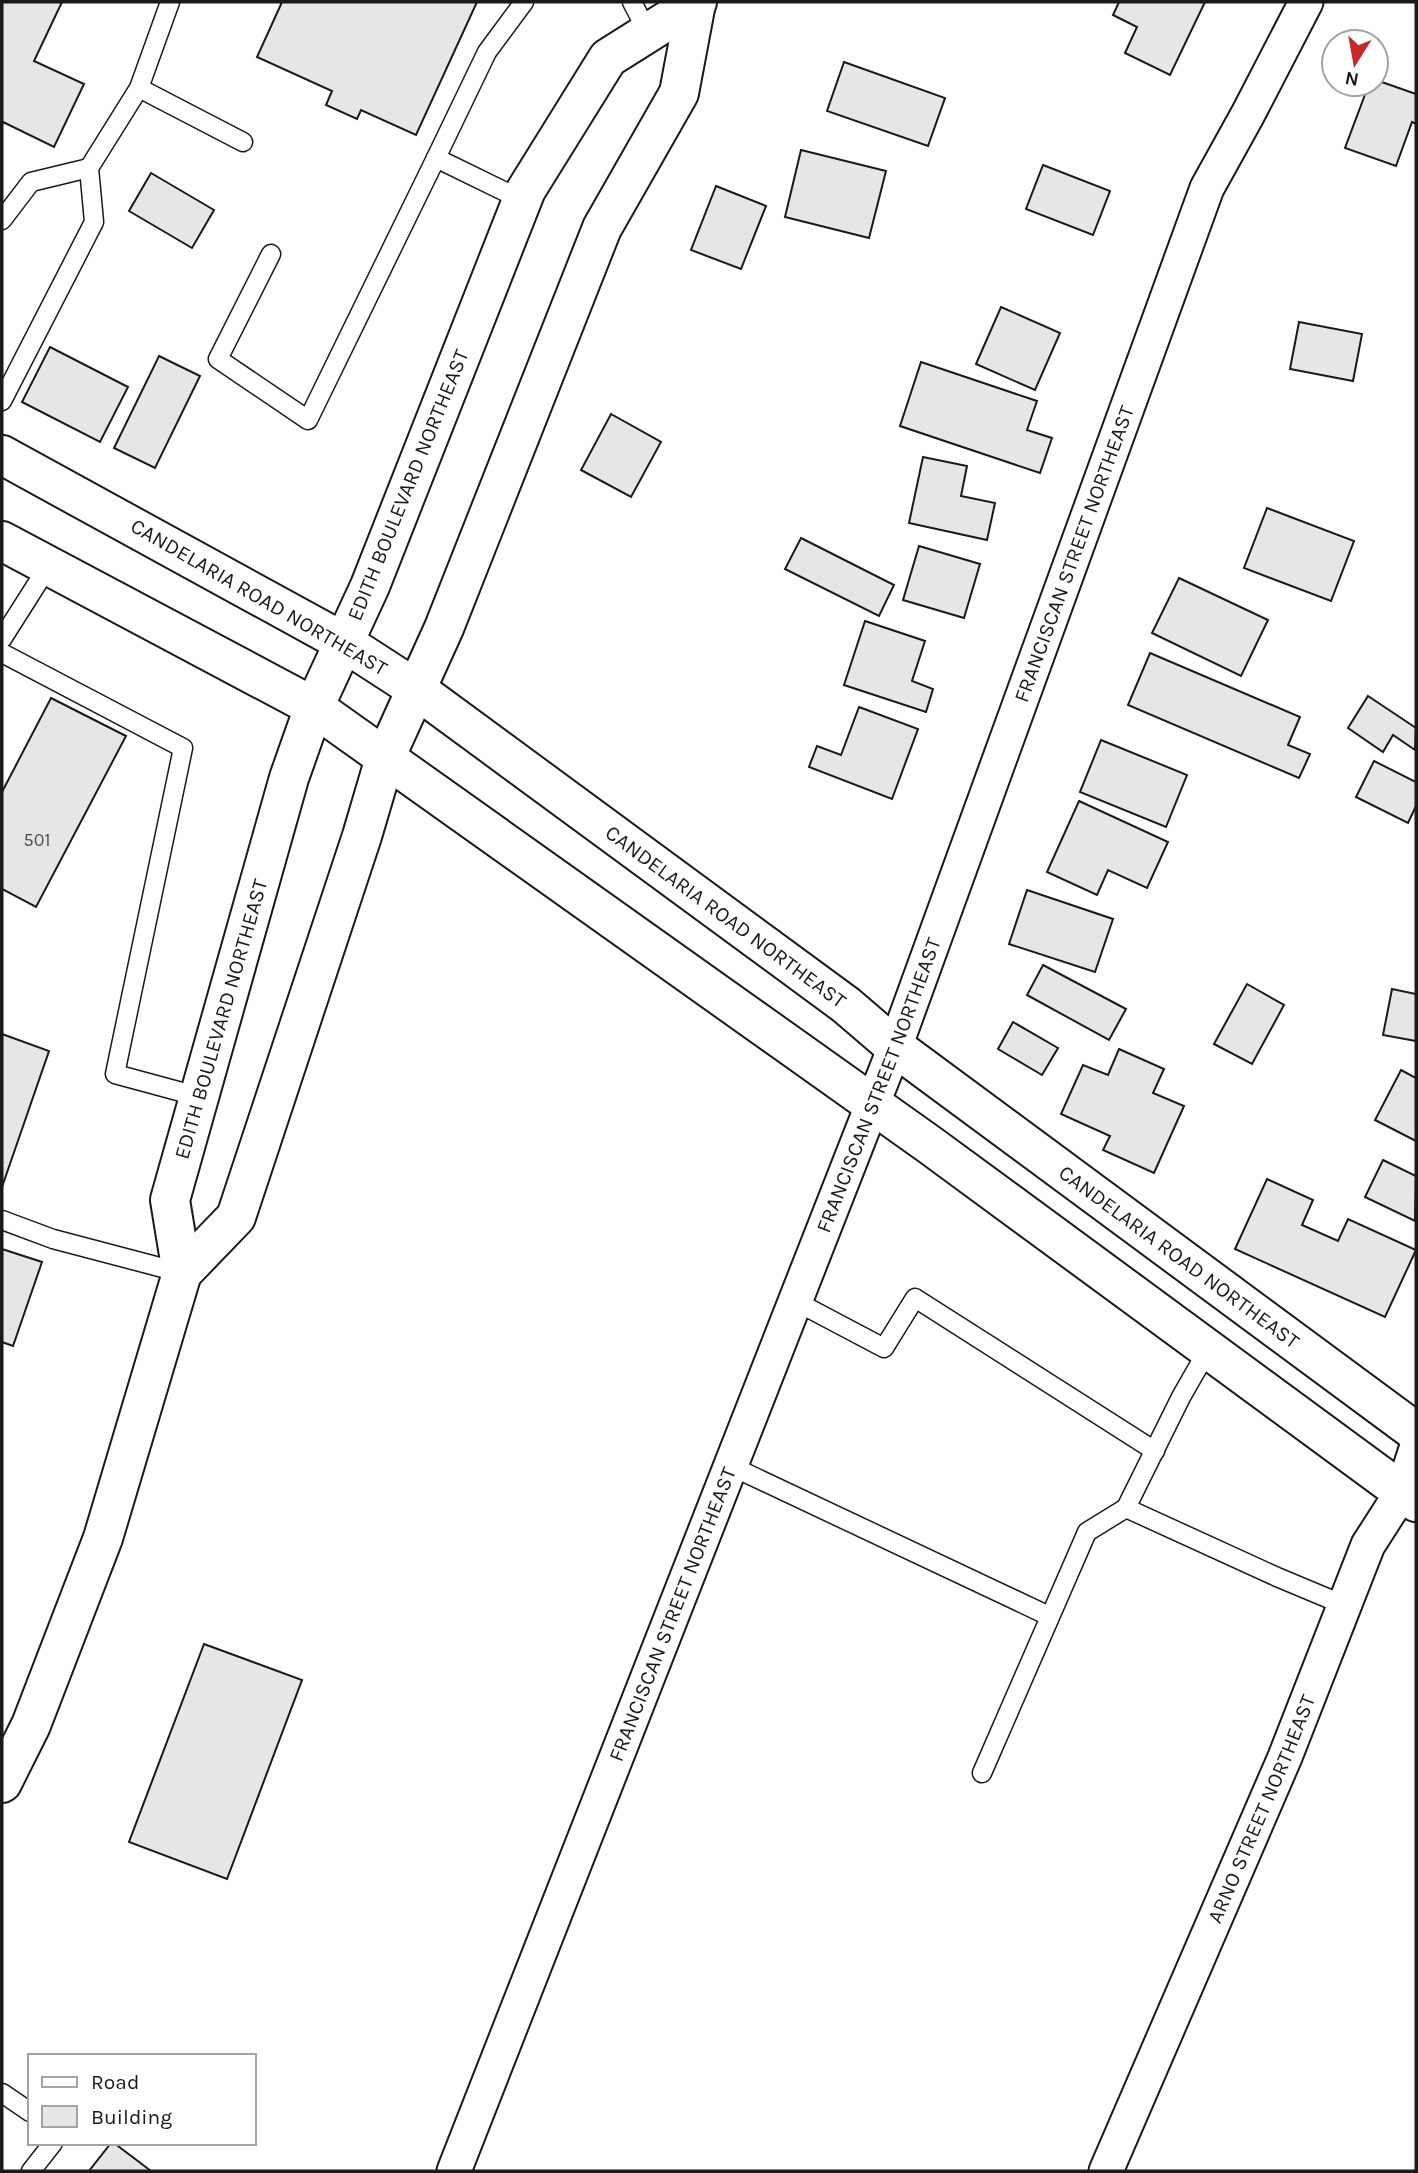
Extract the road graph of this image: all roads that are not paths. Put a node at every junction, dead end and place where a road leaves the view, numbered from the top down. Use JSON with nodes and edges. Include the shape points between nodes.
{"nodes":[{"id":1,"x":170,"y":2,"type":"edge"},
{"id":2,"x":524,"y":2,"type":"edge"},
{"id":3,"x":696,"y":2,"type":"edge"},
{"id":4,"x":1306,"y":2,"type":"edge"},
{"id":5,"x":640,"y":17,"type":"edge"},
{"id":6,"x":139,"y":88,"type":"junction"},
{"id":7,"x":243,"y":142,"type":"dead end"},
{"id":8,"x":436,"y":158,"type":"junction"},
{"id":9,"x":89,"y":168,"type":"junction"},
{"id":10,"x":522,"y":200,"type":"junction"},
{"id":11,"x":2,"y":220,"type":"edge"},
{"id":12,"x":271,"y":254,"type":"dead end"},
{"id":13,"x":2,"y":401,"type":"edge"},
{"id":14,"x":2,"y":454,"type":"edge"},
{"id":15,"x":2,"y":541,"type":"edge"},
{"id":16,"x":49,"y":565,"type":"junction"},
{"id":17,"x":2,"y":639,"type":"edge"},
{"id":18,"x":345,"y":643,"type":"junction"},
{"id":19,"x":2,"y":653,"type":"edge"},
{"id":20,"x":416,"y":689,"type":"junction"},
{"id":21,"x":314,"y":706,"type":"junction"},
{"id":22,"x":385,"y":758,"type":"junction"},
{"id":23,"x":895,"y":1046,"type":"junction"},
{"id":24,"x":200,"y":1097,"type":"junction"},
{"id":25,"x":872,"y":1105,"type":"junction"},
{"id":26,"x":2,"y":1220,"type":"edge"},
{"id":27,"x":183,"y":1273,"type":"junction"},
{"id":28,"x":795,"y":1301,"type":"junction"},
{"id":29,"x":1209,"y":1348,"type":"junction"},
{"id":30,"x":1416,"y":1432,"type":"edge"},
{"id":31,"x":1416,"y":1449,"type":"edge"},
{"id":32,"x":1155,"y":1451,"type":"junction"},
{"id":33,"x":730,"y":1466,"type":"junction"},
{"id":34,"x":1409,"y":1497,"type":"edge"},
{"id":35,"x":1126,"y":1508,"type":"junction"},
{"id":36,"x":1344,"y":1605,"type":"junction"},
{"id":37,"x":1049,"y":1616,"type":"junction"},
{"id":38,"x":982,"y":1773,"type":"dead end"},
{"id":39,"x":2,"y":1783,"type":"edge"},
{"id":40,"x":2,"y":2093,"type":"edge"},
{"id":41,"x":28,"y":2111,"type":"edge"},
{"id":42,"x":51,"y":2145,"type":"edge"},
{"id":43,"x":31,"y":2171,"type":"edge"},
{"id":44,"x":454,"y":2171,"type":"edge"},
{"id":45,"x":1106,"y":2171,"type":"edge"}],
"edges":[{"from":1,"to":6,"type":"lane"},
{"from":2,"to":8,"type":"lane","via":[[487,52]]},
{"from":3,"to":5,"type":"main road","name":"EDITH BOULEVARD NORTHEAST"},
{"from":3,"to":20,"type":"main road","name":"EDITH BOULEVARD NORTHEAST","via":[[679,93],[602,228]]},
{"from":4,"to":23,"type":"street","name":"FRANCISCAN STREET NORTHEAST","via":[[1207,188]]},
{"from":5,"to":10,"type":"main road","name":"EDITH BOULEVARD NORTHEAST","via":[[608,58]]},
{"from":6,"to":7,"type":"lane"},
{"from":6,"to":9,"type":"lane"},
{"from":8,"to":10,"type":"lane"},
{"from":8,"to":12,"type":"lane","via":[[308,420],[218,359]]},
{"from":9,"to":11,"type":"lane","via":[[31,182]]},
{"from":9,"to":13,"type":"lane","via":[[94,222]]},
{"from":10,"to":18,"type":"main road","name":"EDITH BOULEVARD NORTHEAST"},
{"from":14,"to":18,"type":"main road","name":"CANDELARIA ROAD NORTHEAST"},
{"from":15,"to":16,"type":"main road"},
{"from":16,"to":17,"type":"lane"},
{"from":16,"to":21,"type":"main road"},
{"from":18,"to":20,"type":"main road","name":"CANDELARIA ROAD NORTHEAST"},
{"from":18,"to":21,"type":"main road","name":"EDITH BOULEVARD NORTHEAST"},
{"from":19,"to":24,"type":"lane","via":[[183,748],[115,1074]]},
{"from":20,"to":22,"type":"main road","name":"EDITH BOULEVARD NORTHEAST"},
{"from":20,"to":23,"type":"main road","name":"CANDELARIA ROAD NORTHEAST","via":[[846,1005]]},
{"from":21,"to":22,"type":"main road"},
{"from":21,"to":24,"type":"main road","name":"EDITH BOULEVARD NORTHEAST","via":[[289,778]]},
{"from":22,"to":25,"type":"main road"},
{"from":22,"to":27,"type":"main road","name":"EDITH BOULEVARD NORTHEAST","via":[[236,1217]]},
{"from":23,"to":25,"type":"street","name":"FRANCISCAN STREET NORTHEAST"},
{"from":23,"to":30,"type":"main road","name":"CANDELARIA ROAD NORTHEAST"},
{"from":24,"to":27,"type":"main road","name":"EDITH BOULEVARD NORTHEAST","via":[[170,1200]]},
{"from":25,"to":28,"type":"street","name":"FRANCISCAN STREET NORTHEAST"},
{"from":25,"to":29,"type":"main road"},
{"from":26,"to":27,"type":"lane","via":[[53,1239]]},
{"from":27,"to":39,"type":"main road","name":"EDITH BOULEVARD NORTHEAST","via":[[103,1538],[31,1725]]},
{"from":28,"to":32,"type":"lane","via":[[884,1348],[915,1297]]},
{"from":28,"to":33,"type":"street","name":"FRANCISCAN STREET NORTHEAST"},
{"from":29,"to":32,"type":"lane"},
{"from":29,"to":34,"type":"main road"},
{"from":31,"to":34,"type":"street","name":"ARNO STREET NORTHEAST"},
{"from":32,"to":35,"type":"lane"},
{"from":33,"to":37,"type":"lane"},
{"from":33,"to":44,"type":"street","name":"FRANCISCAN STREET NORTHEAST"},
{"from":34,"to":36,"type":"street","name":"ARNO STREET NORTHEAST","via":[[1368,1545]]},
{"from":35,"to":36,"type":"lane"},
{"from":35,"to":37,"type":"lane","via":[[1087,1532]]},
{"from":36,"to":45,"type":"street","name":"ARNO STREET NORTHEAST","via":[[1285,1757]]},
{"from":37,"to":38,"type":"lane"},
{"from":40,"to":41,"type":"lane"},
{"from":42,"to":43,"type":"lane"}]}
